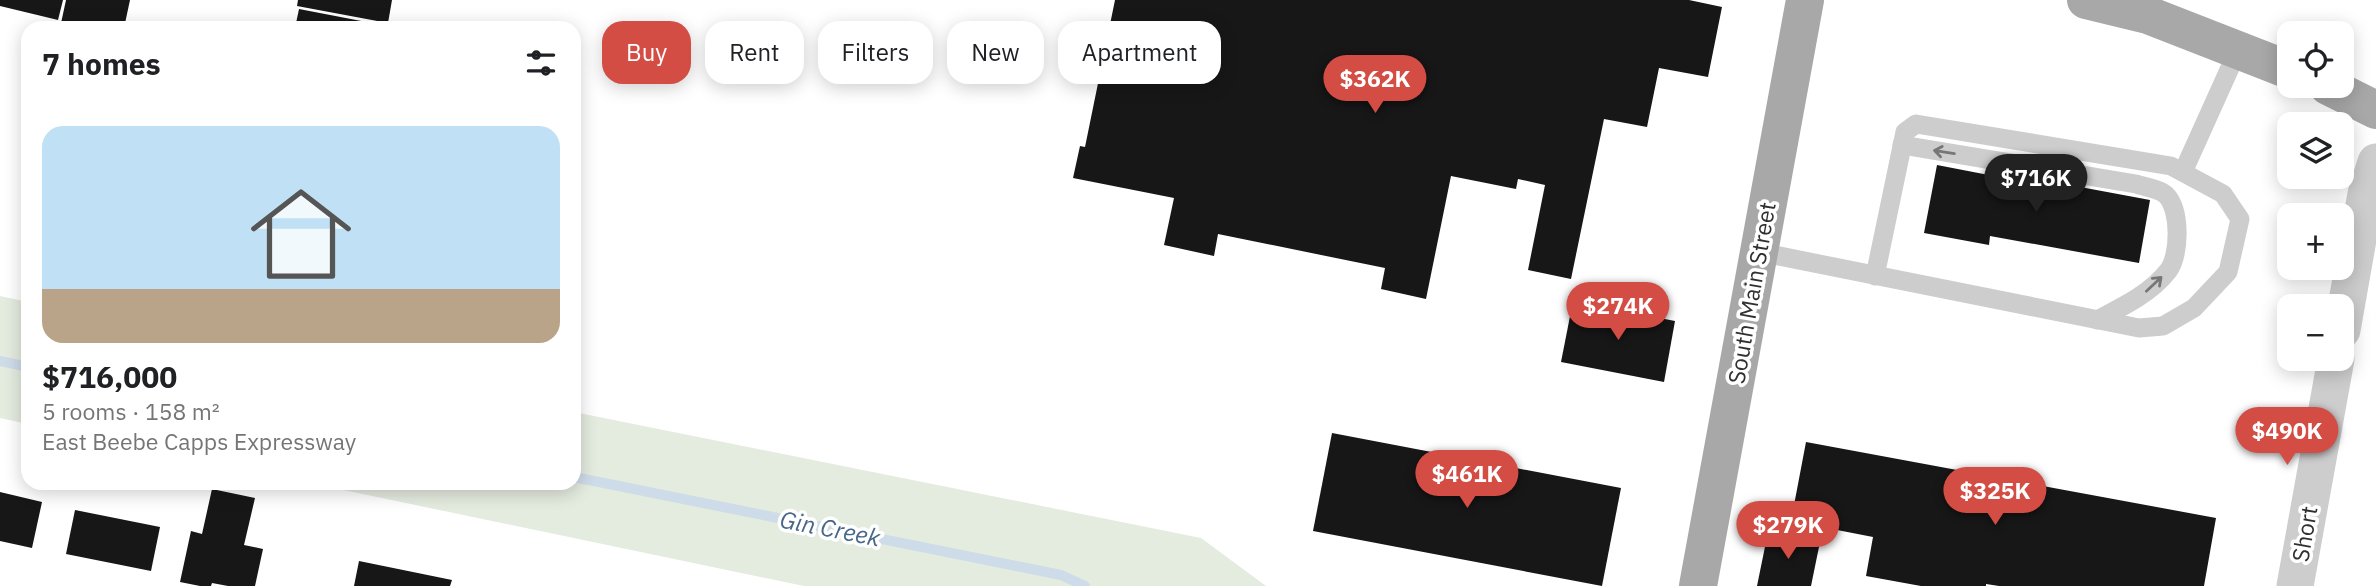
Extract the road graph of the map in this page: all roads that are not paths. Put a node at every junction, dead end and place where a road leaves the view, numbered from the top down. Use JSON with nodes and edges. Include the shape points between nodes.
{"nodes":[{"id":1,"x":1805,"y":0,"type":"edge"},
{"id":2,"x":2085,"y":0,"type":"edge"},
{"id":3,"x":2238,"y":50,"type":"junction"},
{"id":4,"x":2277,"y":65,"type":"edge"},
{"id":5,"x":2352,"y":98,"type":"edge"},
{"id":6,"x":2376,"y":110,"type":"edge"},
{"id":7,"x":1902,"y":145,"type":"junction"},
{"id":8,"x":2376,"y":162,"type":"edge"},
{"id":9,"x":2183,"y":172,"type":"junction"},
{"id":10,"x":1759,"y":252,"type":"junction"},
{"id":11,"x":1875,"y":276,"type":"junction"},
{"id":12,"x":2348,"y":294,"type":"edge"},
{"id":13,"x":2097,"y":320,"type":"junction"},
{"id":14,"x":2334,"y":371,"type":"edge"},
{"id":15,"x":1698,"y":586,"type":"edge"},
{"id":16,"x":2295,"y":586,"type":"edge"}],
"edges":[{"from":1,"to":10,"type":"main road","name":"South Main Street"},
{"from":2,"to":3,"type":"main road","via":[[2148,15]]},
{"from":3,"to":4,"type":"main road"},
{"from":3,"to":9,"type":"lane"},
{"from":5,"to":6,"type":"main road"},
{"from":7,"to":9,"type":"lane","via":[[1905,132],[1916,124],[1932,125],[2171,166]]},
{"from":7,"to":11,"type":"lane"},
{"from":13,"to":7,"type":"lane","one_way":true,"via":[[2140,297],[2169,270],[2178,237],[2176,210],[2165,194],[2136,184]]},
{"from":8,"to":12,"type":"street"},
{"from":9,"to":13,"type":"lane","via":[[2223,194],[2240,219],[2228,272],[2194,308],[2163,326],[2139,328]]},
{"from":10,"to":11,"type":"lane"},
{"from":10,"to":15,"type":"main road","name":"South Main Street"},
{"from":11,"to":13,"type":"lane"},
{"from":14,"to":16,"type":"street","name":"Short"}]}
